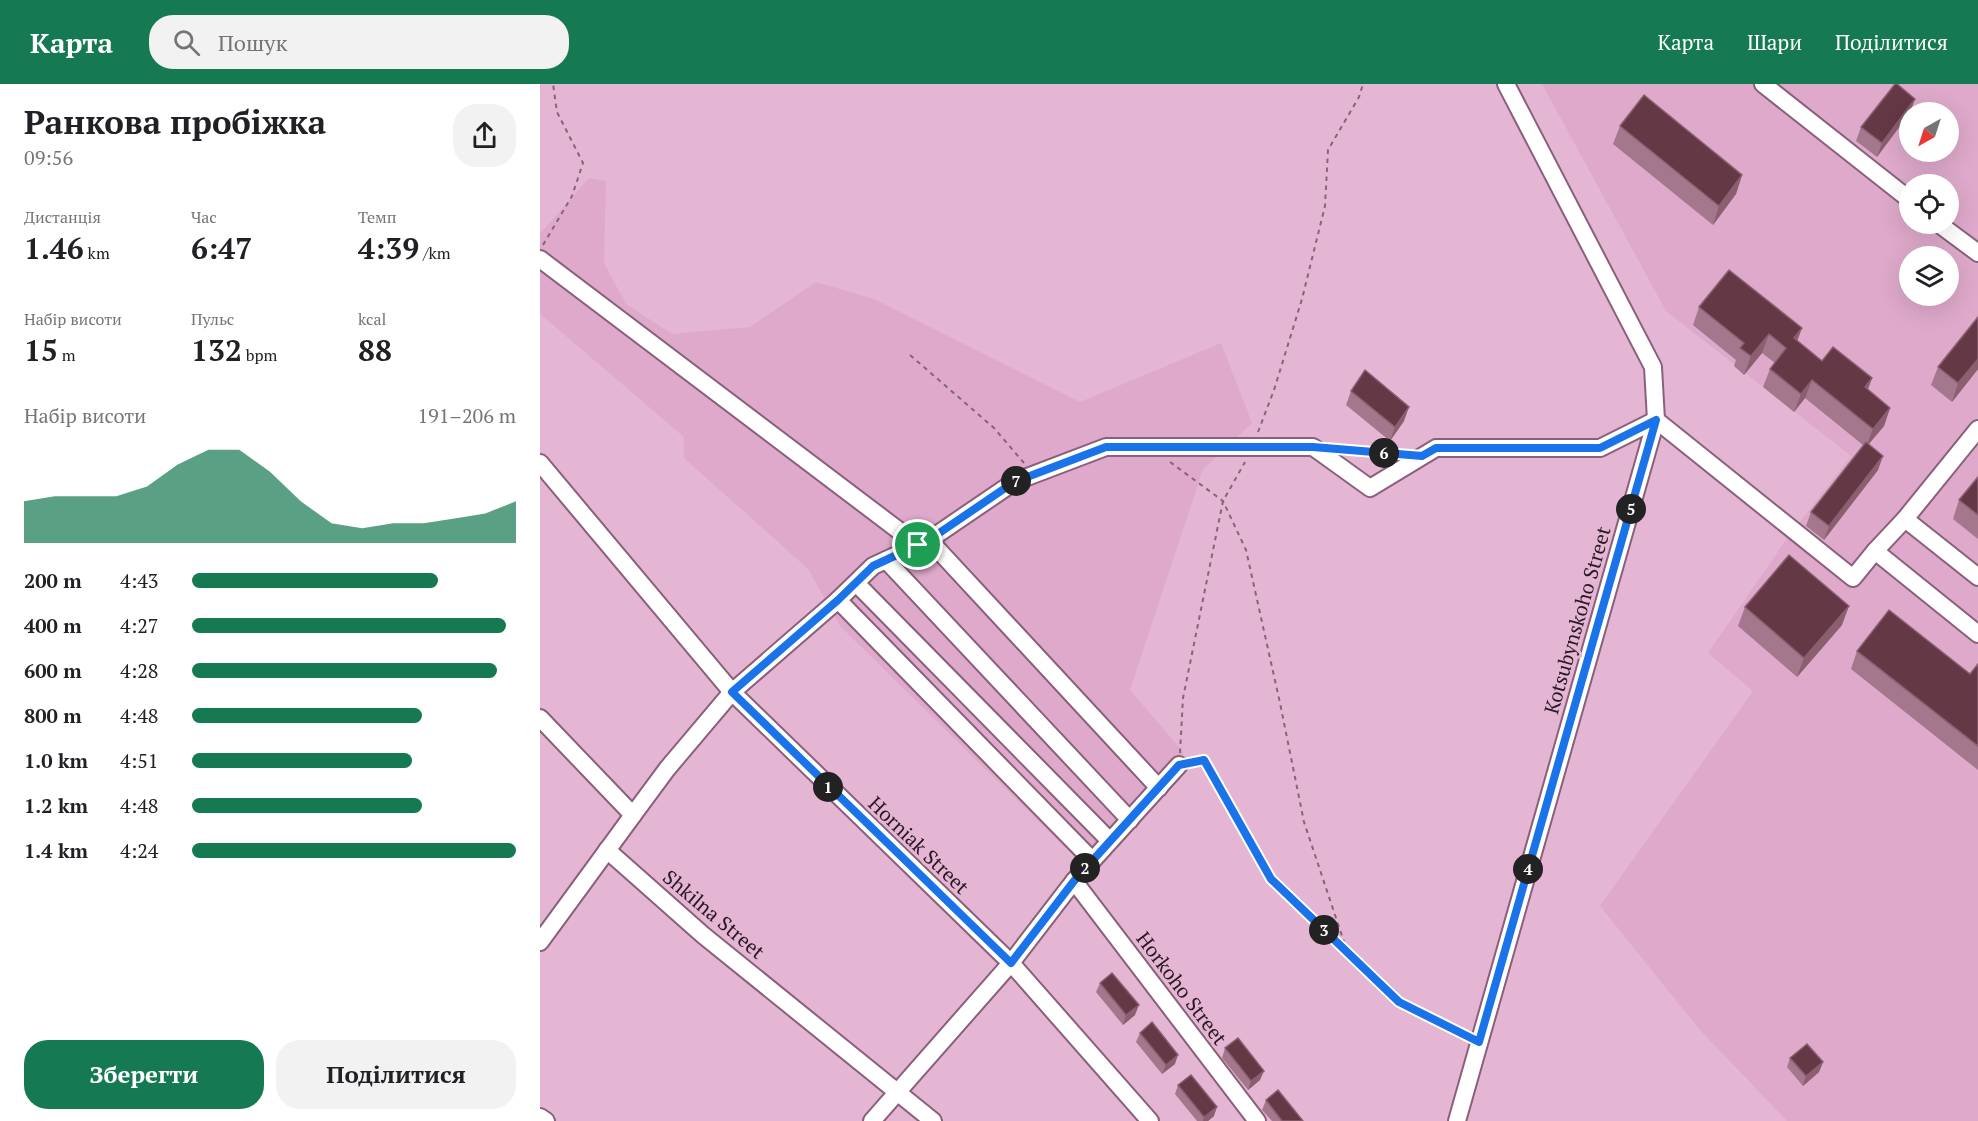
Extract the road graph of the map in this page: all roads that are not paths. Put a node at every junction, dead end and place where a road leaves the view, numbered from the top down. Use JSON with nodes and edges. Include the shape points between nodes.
{"nodes":[{"id":1,"x":1506,"y":84,"type":"edge"},
{"id":2,"x":1763,"y":84,"type":"edge"},
{"id":3,"x":1899,"y":191,"type":"edge"},
{"id":4,"x":1953,"y":234,"type":"edge"},
{"id":5,"x":1978,"y":254,"type":"edge"},
{"id":6,"x":540,"y":259,"type":"edge"},
{"id":7,"x":1656,"y":420,"type":"junction"},
{"id":8,"x":1978,"y":429,"type":"edge"},
{"id":9,"x":540,"y":464,"type":"edge"},
{"id":10,"x":1905,"y":519,"type":"junction"},
{"id":11,"x":923,"y":542,"type":"junction"},
{"id":12,"x":1875,"y":551,"type":"junction"},
{"id":13,"x":886,"y":560,"type":"junction"},
{"id":14,"x":1978,"y":577,"type":"edge"},
{"id":15,"x":856,"y":583,"type":"junction"},
{"id":16,"x":838,"y":600,"type":"junction"},
{"id":17,"x":1978,"y":634,"type":"edge"},
{"id":18,"x":732,"y":692,"type":"junction"},
{"id":19,"x":540,"y":718,"type":"edge"},
{"id":20,"x":1179,"y":765,"type":"road end"},
{"id":21,"x":1159,"y":788,"type":"junction"},
{"id":22,"x":633,"y":815,"type":"junction"},
{"id":23,"x":1130,"y":820,"type":"junction"},
{"id":24,"x":1110,"y":840,"type":"junction"},
{"id":25,"x":607,"y":850,"type":"junction"},
{"id":26,"x":1092,"y":860,"type":"junction"},
{"id":27,"x":1074,"y":881,"type":"junction"},
{"id":28,"x":542,"y":932,"type":"edge"},
{"id":29,"x":1011,"y":963,"type":"junction"},
{"id":30,"x":898,"y":1092,"type":"junction"},
{"id":31,"x":540,"y":1117,"type":"edge"},
{"id":32,"x":546,"y":1121,"type":"edge"},
{"id":33,"x":872,"y":1121,"type":"edge"},
{"id":34,"x":933,"y":1121,"type":"edge"},
{"id":35,"x":1150,"y":1121,"type":"edge"},
{"id":36,"x":1257,"y":1121,"type":"edge"},
{"id":37,"x":1457,"y":1121,"type":"edge"}],
"edges":[{"from":1,"to":7,"type":"street","name":"Kotsubynskoho Street","via":[[1653,368]]},
{"from":2,"to":3,"type":"street"},
{"from":4,"to":5,"type":"street"},
{"from":6,"to":11,"type":"street"},
{"from":7,"to":11,"type":"street","via":[[1600,448],[1436,448],[1370,488],[1313,447],[1106,447],[1014,482]]},
{"from":7,"to":12,"type":"street","via":[[1853,578]]},
{"from":7,"to":37,"type":"street","name":"Kotsubynskoho Street"},
{"from":8,"to":10,"type":"street"},
{"from":9,"to":18,"type":"street","name":"Horniak Street"},
{"from":10,"to":12,"type":"street"},
{"from":10,"to":14,"type":"street"},
{"from":11,"to":13,"type":"street"},
{"from":11,"to":21,"type":"street"},
{"from":12,"to":17,"type":"street"},
{"from":13,"to":15,"type":"street","via":[[873,566]]},
{"from":13,"to":23,"type":"street"},
{"from":15,"to":16,"type":"street"},
{"from":15,"to":24,"type":"street"},
{"from":16,"to":18,"type":"street"},
{"from":16,"to":26,"type":"street"},
{"from":18,"to":22,"type":"street"},
{"from":18,"to":29,"type":"street","name":"Horniak Street"},
{"from":19,"to":22,"type":"street"},
{"from":20,"to":21,"type":"street"},
{"from":21,"to":23,"type":"street"},
{"from":22,"to":25,"type":"street"},
{"from":23,"to":24,"type":"street"},
{"from":24,"to":26,"type":"street"},
{"from":25,"to":28,"type":"street"},
{"from":25,"to":30,"type":"street","name":"Shkilna Street","via":[[703,935]]},
{"from":26,"to":27,"type":"street"},
{"from":27,"to":29,"type":"street"},
{"from":27,"to":36,"type":"street","name":"Horkoho Street"},
{"from":29,"to":30,"type":"street"},
{"from":29,"to":35,"type":"street","name":"Horniak Street"},
{"from":30,"to":33,"type":"street"},
{"from":30,"to":34,"type":"street","name":"Shkilna Street"},
{"from":31,"to":32,"type":"street"}]}
